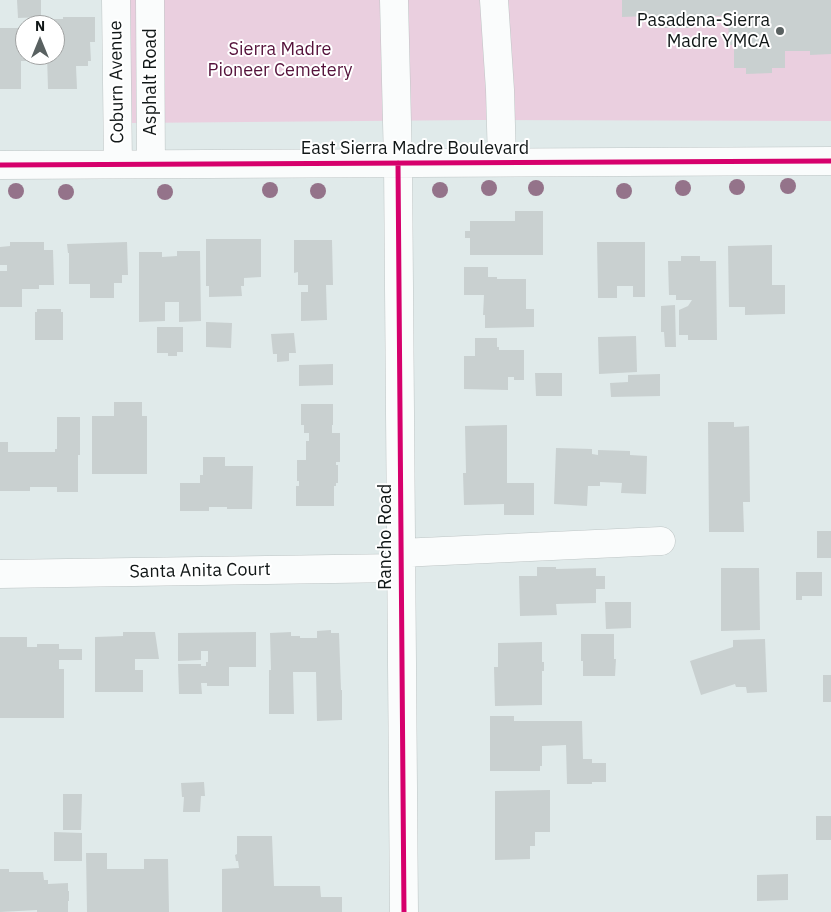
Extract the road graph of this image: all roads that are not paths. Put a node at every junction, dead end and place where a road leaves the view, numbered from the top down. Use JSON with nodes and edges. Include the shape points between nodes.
{"nodes":[{"id":1,"x":116,"y":0,"type":"edge"},
{"id":2,"x":150,"y":0,"type":"edge"},
{"id":3,"x":394,"y":0,"type":"edge"},
{"id":4,"x":494,"y":0,"type":"edge"},
{"id":5,"x":831,"y":161,"type":"edge"},
{"id":6,"x":502,"y":162,"type":"junction"},
{"id":7,"x":398,"y":163,"type":"junction"},
{"id":8,"x":118,"y":164,"type":"junction"},
{"id":9,"x":151,"y":164,"type":"junction"},
{"id":10,"x":0,"y":165,"type":"edge"},
{"id":11,"x":661,"y":541,"type":"dead end"},
{"id":12,"x":400,"y":560,"type":"junction"},
{"id":13,"x":0,"y":574,"type":"edge"},
{"id":14,"x":404,"y":912,"type":"edge"}],
"edges":[{"from":1,"to":8,"type":"street","name":"Coburn Avenue"},
{"from":2,"to":9,"type":"street","name":"Asphalt Road"},
{"from":3,"to":7,"type":"street"},
{"from":4,"to":6,"type":"street"},
{"from":5,"to":6,"type":"street","name":"East Sierra Madre Boulevard"},
{"from":6,"to":7,"type":"street","name":"East Sierra Madre Boulevard"},
{"from":7,"to":9,"type":"street","name":"East Sierra Madre Boulevard"},
{"from":7,"to":12,"type":"street","name":"Rancho Road"},
{"from":8,"to":9,"type":"street","name":"East Sierra Madre Boulevard"},
{"from":8,"to":10,"type":"street","name":"East Sierra Madre Boulevard"},
{"from":11,"to":12,"type":"street","name":"Santa Anita Court"},
{"from":12,"to":13,"type":"street","name":"Santa Anita Court"},
{"from":12,"to":14,"type":"street","name":"Rancho Road"}]}
